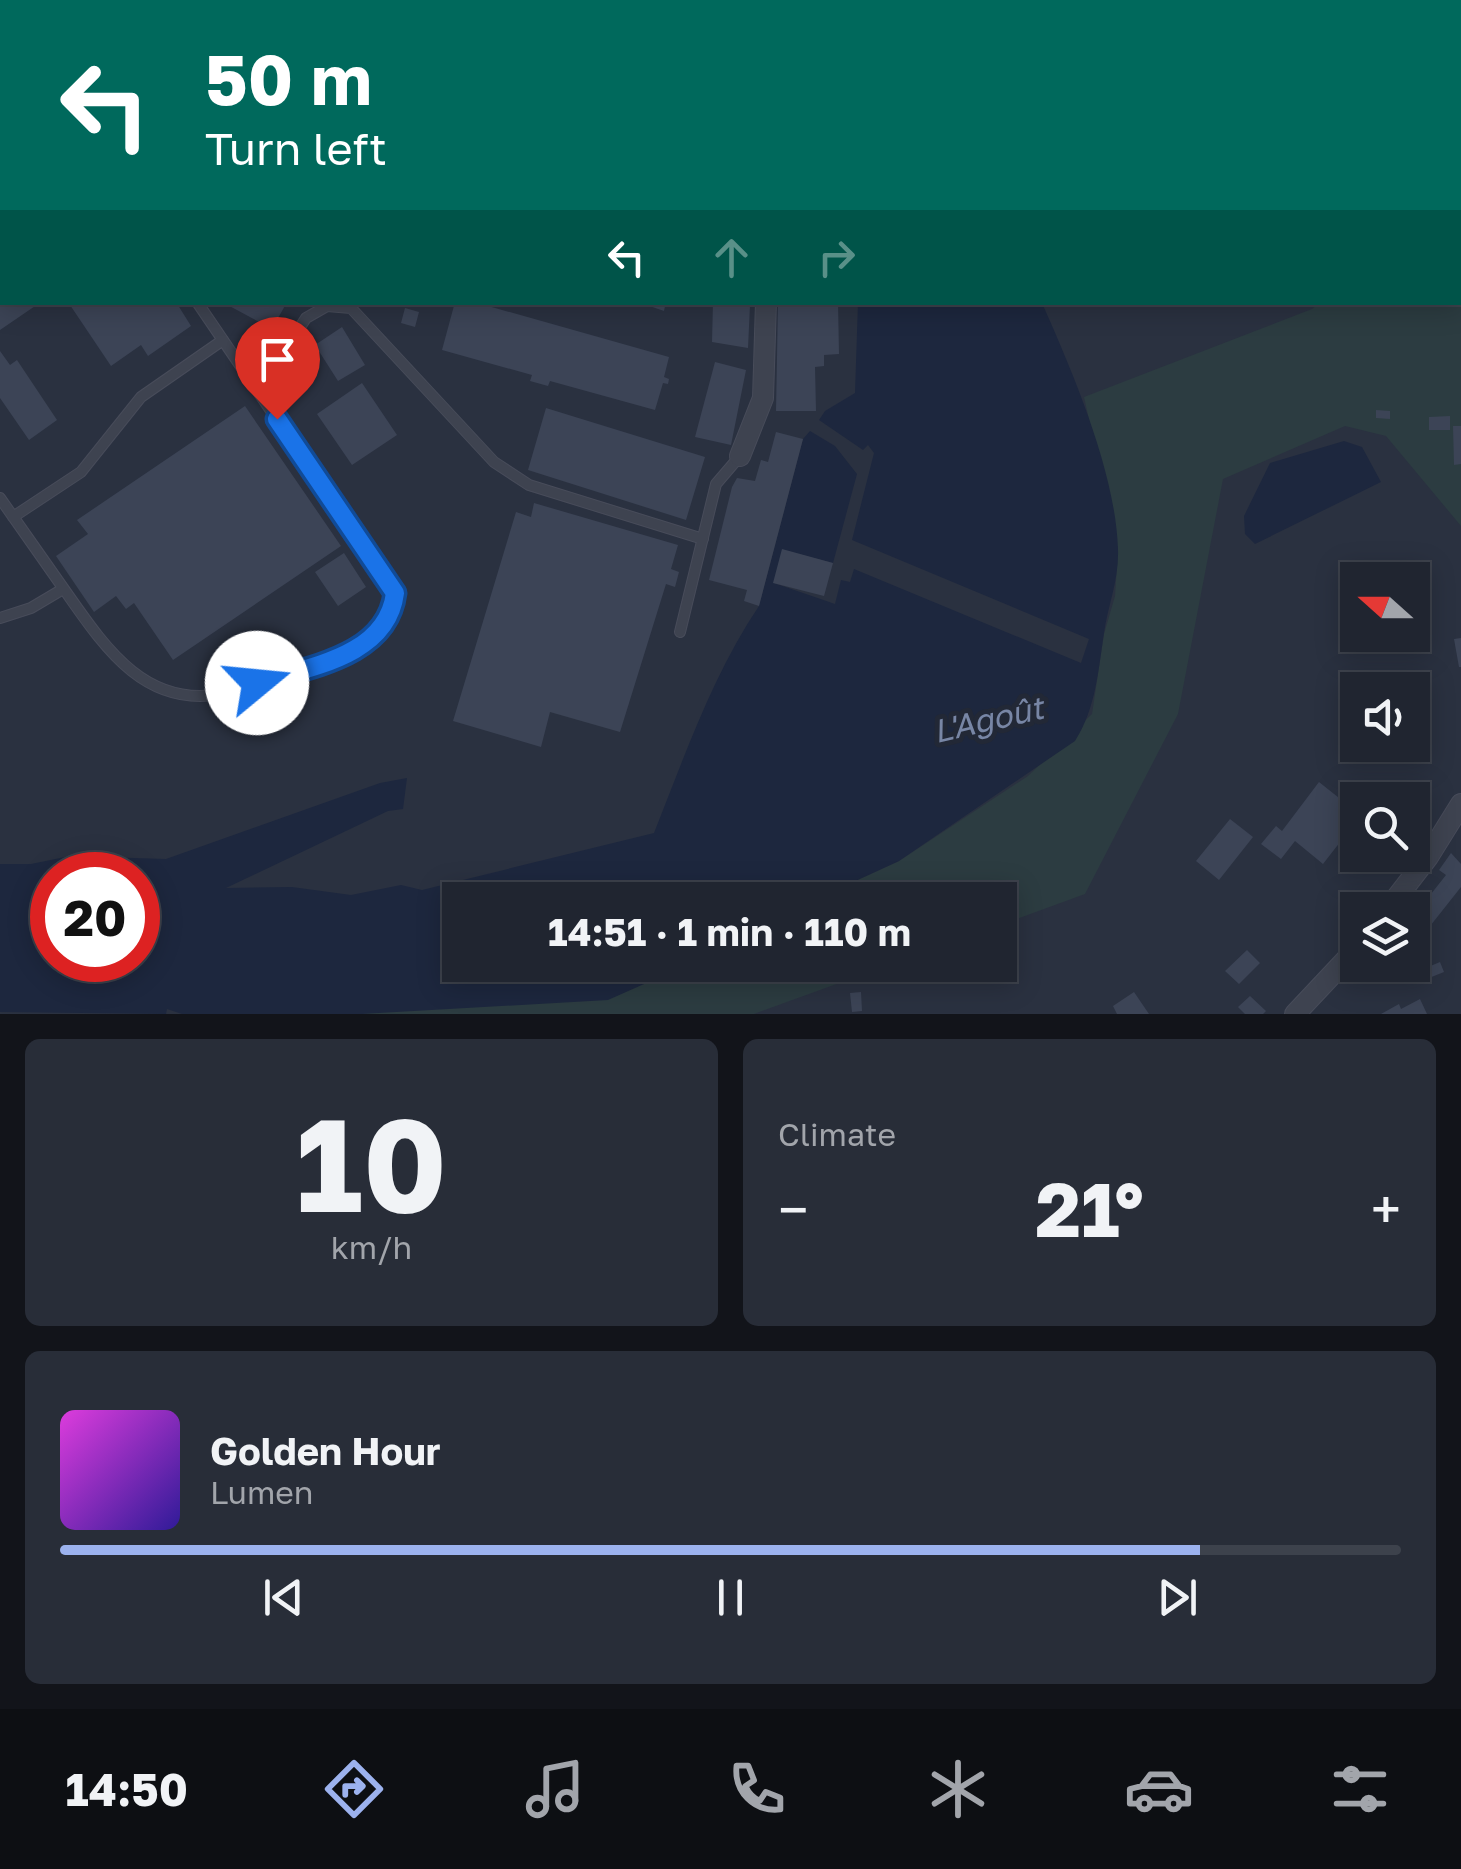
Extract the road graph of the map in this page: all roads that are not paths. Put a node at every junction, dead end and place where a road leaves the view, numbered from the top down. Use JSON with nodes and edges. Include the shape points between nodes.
{"nodes":[{"id":1,"x":199,"y":305,"type":"edge"},
{"id":2,"x":326,"y":305,"type":"edge"},
{"id":3,"x":334,"y":305,"type":"edge"},
{"id":4,"x":766,"y":305,"type":"edge"},
{"id":5,"x":223,"y":340,"type":"junction"},
{"id":6,"x":258,"y":392,"type":"junction"},
{"id":7,"x":740,"y":456,"type":"joint"},
{"id":8,"x":0,"y":498,"type":"edge"},
{"id":9,"x":13,"y":517,"type":"junction"},
{"id":10,"x":703,"y":539,"type":"junction"},
{"id":11,"x":63,"y":588,"type":"junction"},
{"id":12,"x":0,"y":618,"type":"edge"},
{"id":13,"x":680,"y":632,"type":"dead end"},
{"id":14,"x":1461,"y":804,"type":"edge"},
{"id":15,"x":1401,"y":892,"type":"edge"},
{"id":16,"x":1340,"y":966,"type":"edge"},
{"id":17,"x":1295,"y":1014,"type":"edge"}],
"edges":[{"from":1,"to":5,"type":"lane"},
{"from":2,"to":6,"type":"lane","via":[[306,318]]},
{"from":3,"to":10,"type":"lane","via":[[364,319],[494,462],[529,485]]},
{"from":4,"to":7,"type":"street","via":[[763,398]]},
{"from":5,"to":6,"type":"lane"},
{"from":5,"to":9,"type":"lane","via":[[140,396],[80,472]]},
{"from":6,"to":11,"type":"lane","via":[[395,593],[383,628],[332,660],[219,694],[189,694],[146,682],[111,658]]},
{"from":7,"to":10,"type":"lane","via":[[716,484]]},
{"from":8,"to":9,"type":"lane"},
{"from":9,"to":11,"type":"lane"},
{"from":10,"to":13,"type":"lane"},
{"from":11,"to":12,"type":"lane"},
{"from":14,"to":15,"type":"street"},
{"from":16,"to":17,"type":"street"}]}
